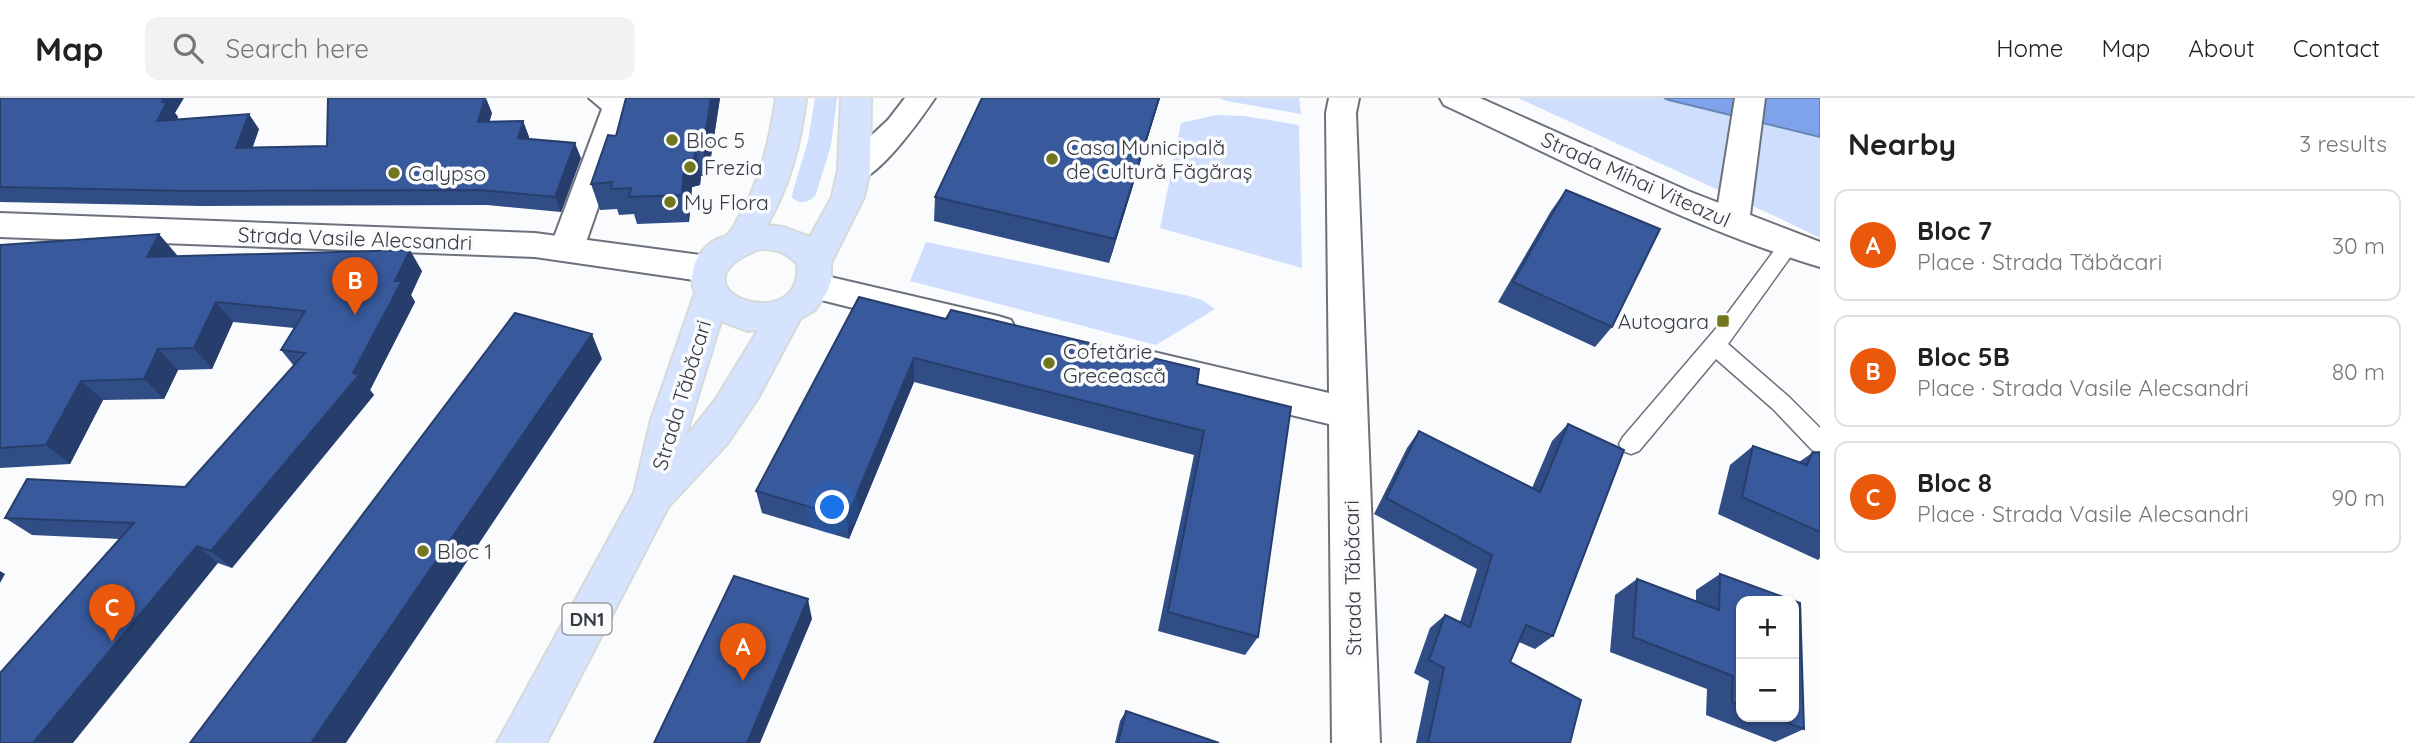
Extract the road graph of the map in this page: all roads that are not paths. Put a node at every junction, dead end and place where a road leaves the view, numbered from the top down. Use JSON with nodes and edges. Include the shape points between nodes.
{"nodes":[{"id":1,"x":791,"y":98,"type":"edge"},
{"id":2,"x":856,"y":98,"type":"edge"},
{"id":3,"x":919,"y":98,"type":"edge"},
{"id":4,"x":1344,"y":98,"type":"edge"},
{"id":5,"x":1455,"y":98,"type":"edge"},
{"id":6,"x":1750,"y":98,"type":"edge"},
{"id":7,"x":614,"y":101,"type":"edge"},
{"id":8,"x":854,"y":170,"type":"junction"},
{"id":9,"x":1732,"y":223,"type":"junction"},
{"id":10,"x":0,"y":225,"type":"edge"},
{"id":11,"x":741,"y":240,"type":"junction"},
{"id":12,"x":567,"y":248,"type":"junction"},
{"id":13,"x":1804,"y":250,"type":"edge"},
{"id":14,"x":710,"y":283,"type":"junction"},
{"id":15,"x":805,"y":287,"type":"junction"},
{"id":16,"x":1029,"y":338,"type":"edge"},
{"id":17,"x":1715,"y":345,"type":"junction"},
{"id":18,"x":1122,"y":360,"type":"edge"},
{"id":19,"x":1348,"y":413,"type":"junction"},
{"id":20,"x":1820,"y":443,"type":"edge"},
{"id":21,"x":1631,"y":444,"type":"dead end"},
{"id":22,"x":654,"y":495,"type":"junction"},
{"id":23,"x":521,"y":743,"type":"edge"},
{"id":24,"x":1356,"y":743,"type":"edge"}],
"edges":[{"from":1,"to":11,"type":"main road","number":"DN1","via":[[774,183]]},
{"from":2,"to":8,"type":"main road","number":"DN1"},
{"from":3,"to":8,"type":"main road","via":[[899,127]]},
{"from":4,"to":19,"type":"main road","name":"Strada Tăbăcari"},
{"from":5,"to":9,"type":"main road","name":"Strada Mihai Viteazul"},
{"from":6,"to":9,"type":"main road"},
{"from":7,"to":12,"type":"main road"},
{"from":8,"to":15,"type":"main road","number":"DN1","via":[[848,197]]},
{"from":9,"to":13,"type":"main road","name":"Strada Mihai Viteazul"},
{"from":10,"to":12,"type":"main road","name":"Strada Vasile Alecsandri"},
{"from":11,"to":14,"type":"main road","number":"DN1","via":[[714,258]]},
{"from":11,"to":15,"type":"main road","via":[[789,240],[809,253]]},
{"from":12,"to":14,"type":"main road","name":"Strada Vasile Alecsandri"},
{"from":13,"to":17,"type":"lane"},
{"from":14,"to":15,"type":"main road","via":[[721,307],[754,317]]},
{"from":14,"to":22,"type":"main road","name":"Strada Tăbăcari","number":"DN1","via":[[658,463]]},
{"from":15,"to":16,"type":"main road"},
{"from":15,"to":22,"type":"main road","name":"Strada Tăbăcari","number":"DN1","via":[[710,440]]},
{"from":17,"to":20,"type":"lane"},
{"from":17,"to":21,"type":"lane"},
{"from":18,"to":19,"type":"main road"},
{"from":19,"to":24,"type":"main road","name":"Strada Tăbăcari"},
{"from":22,"to":23,"type":"main road","name":"Strada Tăbăcari","number":"DN1"}]}
